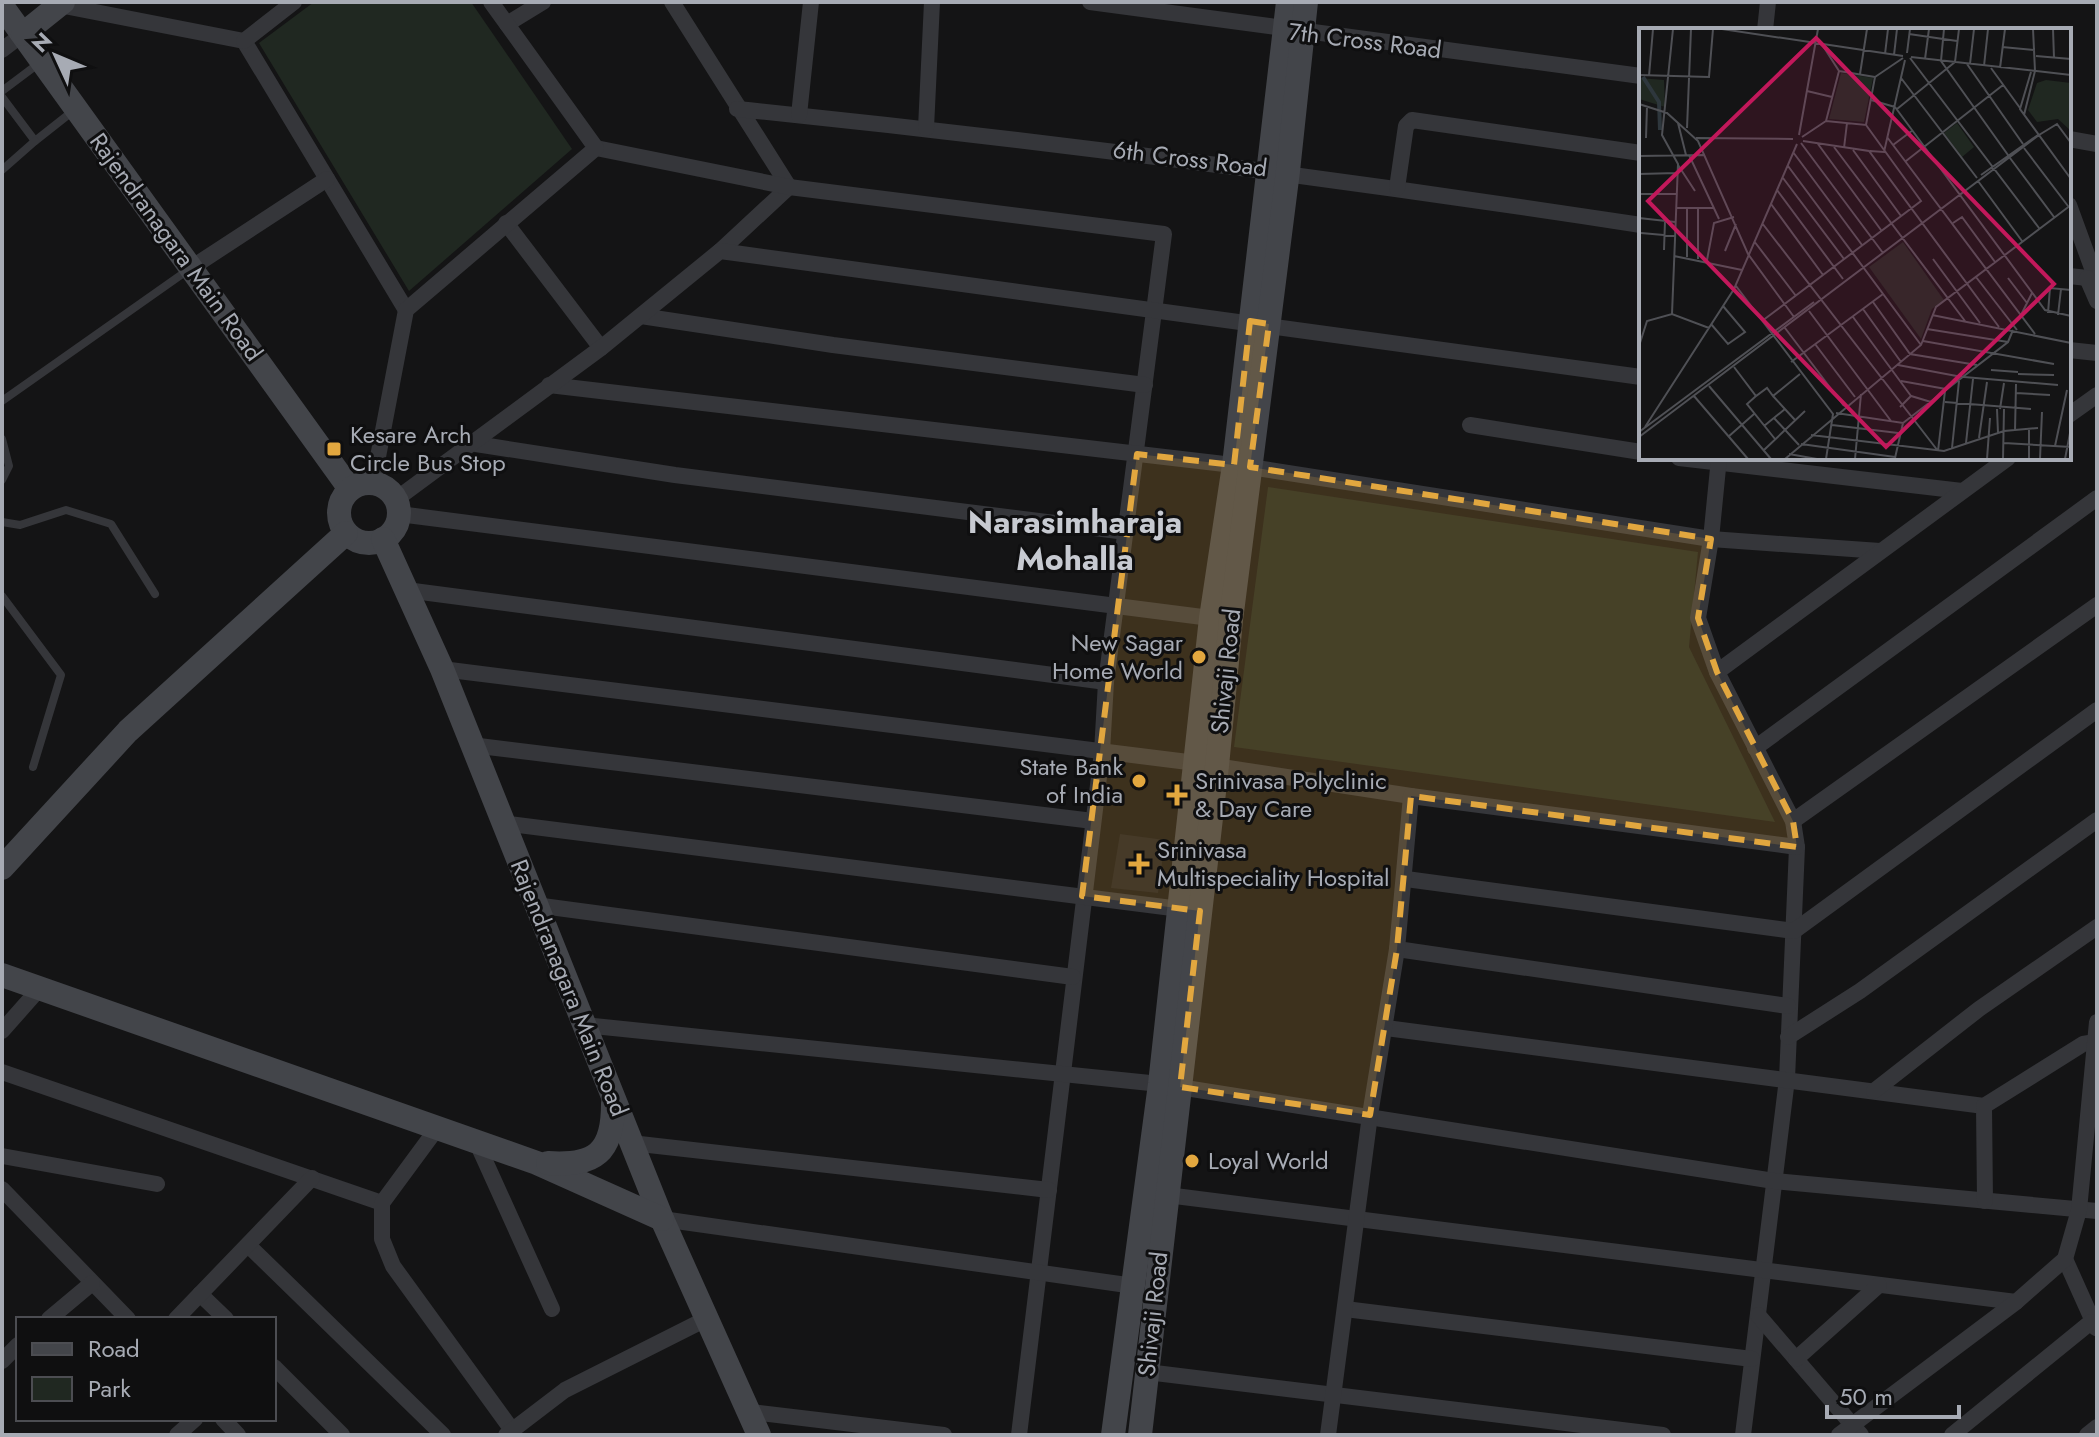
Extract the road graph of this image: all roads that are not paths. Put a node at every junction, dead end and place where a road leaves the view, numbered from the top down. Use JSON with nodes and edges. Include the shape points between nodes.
{"nodes":[{"id":1,"x":294,"y":2,"type":"edge"},
{"id":2,"x":491,"y":2,"type":"edge"},
{"id":3,"x":543,"y":2,"type":"edge"},
{"id":4,"x":672,"y":2,"type":"edge"},
{"id":5,"x":811,"y":2,"type":"edge"},
{"id":6,"x":932,"y":2,"type":"edge"},
{"id":7,"x":1090,"y":2,"type":"edge"},
{"id":8,"x":1288,"y":2,"type":"edge"},
{"id":9,"x":1306,"y":2,"type":"edge"},
{"id":10,"x":1768,"y":2,"type":"edge"},
{"id":11,"x":61,"y":3,"type":"edge"},
{"id":12,"x":2,"y":6,"type":"edge"},
{"id":13,"x":507,"y":24,"type":"junction"},
{"id":14,"x":1765,"y":28,"type":"edge"},
{"id":15,"x":1293,"y":31,"type":"junction"},
{"id":16,"x":23,"y":34,"type":"junction"},
{"id":17,"x":244,"y":41,"type":"junction"},
{"id":18,"x":2,"y":50,"type":"edge"},
{"id":19,"x":42,"y":61,"type":"junction"},
{"id":20,"x":1639,"y":76,"type":"edge"},
{"id":21,"x":2,"y":94,"type":"edge"},
{"id":22,"x":76,"y":108,"type":"junction"},
{"id":23,"x":737,"y":109,"type":"junction"},
{"id":24,"x":799,"y":115,"type":"junction"},
{"id":25,"x":926,"y":128,"type":"junction"},
{"id":26,"x":2071,"y":139,"type":"edge"},
{"id":27,"x":35,"y":141,"type":"junction"},
{"id":28,"x":2097,"y":144,"type":"edge"},
{"id":29,"x":596,"y":148,"type":"junction"},
{"id":30,"x":1639,"y":153,"type":"edge"},
{"id":31,"x":2,"y":170,"type":"edge"},
{"id":32,"x":1278,"y":170,"type":"junction"},
{"id":33,"x":327,"y":179,"type":"junction"},
{"id":34,"x":789,"y":187,"type":"junction"},
{"id":35,"x":1397,"y":188,"type":"junction"},
{"id":36,"x":2071,"y":211,"type":"edge"},
{"id":37,"x":506,"y":223,"type":"junction"},
{"id":38,"x":1639,"y":225,"type":"edge"},
{"id":39,"x":720,"y":251,"type":"junction"},
{"id":40,"x":191,"y":268,"type":"junction"},
{"id":41,"x":2071,"y":276,"type":"edge"},
{"id":42,"x":2093,"y":279,"type":"edge"},
{"id":43,"x":2097,"y":301,"type":"edge"},
{"id":44,"x":1154,"y":309,"type":"junction"},
{"id":45,"x":406,"y":310,"type":"junction"},
{"id":46,"x":641,"y":316,"type":"junction"},
{"id":47,"x":1260,"y":323,"type":"junction"},
{"id":48,"x":601,"y":348,"type":"junction"},
{"id":49,"x":2071,"y":350,"type":"edge"},
{"id":50,"x":2097,"y":353,"type":"edge"},
{"id":51,"x":1639,"y":377,"type":"edge"},
{"id":52,"x":549,"y":385,"type":"junction"},
{"id":53,"x":1145,"y":385,"type":"junction"},
{"id":54,"x":2097,"y":395,"type":"edge"},
{"id":55,"x":2,"y":401,"type":"edge"},
{"id":56,"x":2071,"y":414,"type":"edge"},
{"id":57,"x":1470,"y":425,"type":"dead end"},
{"id":58,"x":2,"y":439,"type":"edge"},
{"id":59,"x":476,"y":444,"type":"junction"},
{"id":60,"x":1639,"y":452,"type":"edge"},
{"id":61,"x":1137,"y":454,"type":"junction"},
{"id":62,"x":2005,"y":460,"type":"edge"},
{"id":63,"x":1719,"y":461,"type":"edge"},
{"id":64,"x":1242,"y":466,"type":"junction"},
{"id":65,"x":2,"y":480,"type":"edge"},
{"id":66,"x":362,"y":486,"type":"junction"},
{"id":67,"x":1962,"y":491,"type":"junction"},
{"id":68,"x":2097,"y":498,"type":"edge"},
{"id":69,"x":397,"y":507,"type":"junction"},
{"id":70,"x":2,"y":522,"type":"edge"},
{"id":71,"x":1126,"y":532,"type":"junction"},
{"id":72,"x":346,"y":533,"type":"junction"},
{"id":73,"x":383,"y":539,"type":"junction"},
{"id":74,"x":1711,"y":539,"type":"junction"},
{"id":75,"x":1880,"y":551,"type":"junction"},
{"id":76,"x":406,"y":590,"type":"junction"},
{"id":77,"x":155,"y":594,"type":"dead end"},
{"id":78,"x":2,"y":596,"type":"edge"},
{"id":79,"x":1116,"y":604,"type":"junction"},
{"id":80,"x":2097,"y":605,"type":"edge"},
{"id":81,"x":1221,"y":619,"type":"junction"},
{"id":82,"x":442,"y":669,"type":"junction"},
{"id":83,"x":1717,"y":672,"type":"junction"},
{"id":84,"x":1106,"y":682,"type":"junction"},
{"id":85,"x":2097,"y":710,"type":"edge"},
{"id":86,"x":471,"y":745,"type":"junction"},
{"id":87,"x":1755,"y":748,"type":"junction"},
{"id":88,"x":1102,"y":752,"type":"junction"},
{"id":89,"x":1207,"y":764,"type":"junction"},
{"id":90,"x":33,"y":767,"type":"dead end"},
{"id":91,"x":1411,"y":796,"type":"junction"},
{"id":92,"x":2097,"y":820,"type":"edge"},
{"id":93,"x":1093,"y":821,"type":"junction"},
{"id":94,"x":1793,"y":821,"type":"junction"},
{"id":95,"x":502,"y":823,"type":"junction"},
{"id":96,"x":1797,"y":847,"type":"junction"},
{"id":97,"x":2,"y":868,"type":"edge"},
{"id":98,"x":1406,"y":879,"type":"junction"},
{"id":99,"x":1082,"y":896,"type":"junction"},
{"id":100,"x":535,"y":905,"type":"junction"},
{"id":101,"x":1180,"y":909,"type":"junction"},
{"id":102,"x":2097,"y":927,"type":"edge"},
{"id":103,"x":1794,"y":931,"type":"junction"},
{"id":104,"x":1397,"y":949,"type":"junction"},
{"id":105,"x":2,"y":975,"type":"edge"},
{"id":106,"x":1073,"y":977,"type":"junction"},
{"id":107,"x":40,"y":988,"type":"junction"},
{"id":108,"x":1788,"y":1006,"type":"junction"},
{"id":109,"x":2097,"y":1022,"type":"edge"},
{"id":110,"x":584,"y":1025,"type":"junction"},
{"id":111,"x":1386,"y":1028,"type":"junction"},
{"id":112,"x":2,"y":1031,"type":"edge"},
{"id":113,"x":1788,"y":1037,"type":"junction"},
{"id":114,"x":2095,"y":1042,"type":"edge"},
{"id":115,"x":2,"y":1072,"type":"edge"},
{"id":116,"x":1062,"y":1073,"type":"junction"},
{"id":117,"x":1787,"y":1079,"type":"junction"},
{"id":118,"x":1170,"y":1086,"type":"junction"},
{"id":119,"x":1874,"y":1091,"type":"junction"},
{"id":120,"x":613,"y":1098,"type":"junction"},
{"id":121,"x":1984,"y":1106,"type":"junction"},
{"id":122,"x":1370,"y":1115,"type":"junction"},
{"id":123,"x":438,"y":1127,"type":"junction"},
{"id":124,"x":476,"y":1141,"type":"junction"},
{"id":125,"x":631,"y":1143,"type":"junction"},
{"id":126,"x":2,"y":1156,"type":"edge"},
{"id":127,"x":537,"y":1163,"type":"junction"},
{"id":128,"x":312,"y":1178,"type":"junction"},
{"id":129,"x":1774,"y":1181,"type":"junction"},
{"id":130,"x":157,"y":1184,"type":"dead end"},
{"id":131,"x":1049,"y":1190,"type":"junction"},
{"id":132,"x":3,"y":1191,"type":"edge"},
{"id":133,"x":1167,"y":1195,"type":"junction"},
{"id":134,"x":1985,"y":1201,"type":"junction"},
{"id":135,"x":382,"y":1203,"type":"junction"},
{"id":136,"x":2079,"y":1210,"type":"junction"},
{"id":137,"x":2097,"y":1211,"type":"edge"},
{"id":138,"x":662,"y":1219,"type":"junction"},
{"id":139,"x":1356,"y":1220,"type":"junction"},
{"id":140,"x":248,"y":1245,"type":"junction"},
{"id":141,"x":2065,"y":1259,"type":"junction"},
{"id":142,"x":1763,"y":1271,"type":"junction"},
{"id":143,"x":1038,"y":1275,"type":"junction"},
{"id":144,"x":92,"y":1283,"type":"junction"},
{"id":145,"x":1879,"y":1285,"type":"junction"},
{"id":146,"x":1134,"y":1286,"type":"junction"},
{"id":147,"x":200,"y":1294,"type":"junction"},
{"id":148,"x":2016,"y":1302,"type":"junction"},
{"id":149,"x":552,"y":1309,"type":"dead end"},
{"id":150,"x":1345,"y":1309,"type":"junction"},
{"id":151,"x":1758,"y":1315,"type":"junction"},
{"id":152,"x":51,"y":1317,"type":"edge"},
{"id":153,"x":126,"y":1317,"type":"edge"},
{"id":154,"x":178,"y":1317,"type":"edge"},
{"id":155,"x":224,"y":1317,"type":"edge"},
{"id":156,"x":708,"y":1318,"type":"junction"},
{"id":157,"x":2094,"y":1326,"type":"edge"},
{"id":158,"x":1752,"y":1359,"type":"junction"},
{"id":159,"x":1796,"y":1359,"type":"junction"},
{"id":160,"x":276,"y":1369,"type":"edge"},
{"id":161,"x":1147,"y":1372,"type":"junction"},
{"id":162,"x":1333,"y":1396,"type":"junction"},
{"id":163,"x":193,"y":1421,"type":"edge"},
{"id":164,"x":755,"y":1423,"type":"edge"},
{"id":165,"x":2097,"y":1427,"type":"edge"},
{"id":166,"x":1851,"y":1432,"type":"edge"},
{"id":167,"x":509,"y":1433,"type":"edge"},
{"id":168,"x":177,"y":1435,"type":"edge"},
{"id":169,"x":342,"y":1435,"type":"edge"},
{"id":170,"x":443,"y":1435,"type":"edge"},
{"id":171,"x":944,"y":1435,"type":"edge"},
{"id":172,"x":1019,"y":1435,"type":"edge"},
{"id":173,"x":1113,"y":1435,"type":"edge"},
{"id":174,"x":1140,"y":1435,"type":"edge"},
{"id":175,"x":1328,"y":1435,"type":"edge"},
{"id":176,"x":1663,"y":1435,"type":"edge"},
{"id":177,"x":1743,"y":1435,"type":"edge"},
{"id":178,"x":1952,"y":1435,"type":"edge"},
{"id":179,"x":2087,"y":1435,"type":"edge"}],
"edges":[{"from":1,"to":17,"type":"street"},
{"from":2,"to":13,"type":"street"},
{"from":3,"to":13,"type":"street"},
{"from":4,"to":23,"type":"street"},
{"from":5,"to":24,"type":"street"},
{"from":6,"to":25,"type":"street"},
{"from":7,"to":15,"type":"street","name":"7th Cross Road"},
{"from":8,"to":15,"type":"street"},
{"from":9,"to":15,"type":"street","name":"Shivaji Road"},
{"from":10,"to":14,"type":"street"},
{"from":11,"to":16,"type":"street"},
{"from":11,"to":17,"type":"street"},
{"from":12,"to":16,"type":"street","name":"Rajendranagara Main Road"},
{"from":13,"to":29,"type":"street"},
{"from":15,"to":20,"type":"street","name":"7th Cross Road"},
{"from":15,"to":32,"type":"street","name":"Shivaji Road"},
{"from":16,"to":18,"type":"street"},
{"from":16,"to":19,"type":"street","name":"Rajendranagara Main Road"},
{"from":17,"to":33,"type":"street"},
{"from":19,"to":21,"type":"lane"},
{"from":19,"to":22,"type":"street","name":"Rajendranagara Main Road"},
{"from":21,"to":27,"type":"lane"},
{"from":22,"to":27,"type":"lane"},
{"from":22,"to":40,"type":"street","name":"Rajendranagara Main Road"},
{"from":23,"to":24,"type":"street","name":"6th Cross Road"},
{"from":23,"to":34,"type":"street"},
{"from":24,"to":25,"type":"street","name":"6th Cross Road"},
{"from":25,"to":32,"type":"street","name":"6th Cross Road"},
{"from":26,"to":28,"type":"street"},
{"from":27,"to":31,"type":"lane"},
{"from":29,"to":34,"type":"street"},
{"from":29,"to":37,"type":"street"},
{"from":30,"to":35,"type":"street","via":[[1412,120],[1406,126]]},
{"from":32,"to":35,"type":"street","name":"6th Cross Road"},
{"from":32,"to":47,"type":"street","name":"Shivaji Road"},
{"from":33,"to":40,"type":"street"},
{"from":33,"to":45,"type":"street"},
{"from":34,"to":39,"type":"street"},
{"from":34,"to":44,"type":"street","via":[[1164,234]]},
{"from":35,"to":38,"type":"street","name":"6th Cross Road"},
{"from":36,"to":42,"type":"street"},
{"from":37,"to":45,"type":"street"},
{"from":37,"to":48,"type":"street"},
{"from":39,"to":44,"type":"street"},
{"from":39,"to":46,"type":"street"},
{"from":40,"to":55,"type":"lane"},
{"from":40,"to":66,"type":"street","name":"Rajendranagara Main Road"},
{"from":41,"to":42,"type":"street"},
{"from":42,"to":43,"type":"street"},
{"from":44,"to":47,"type":"street"},
{"from":44,"to":53,"type":"street"},
{"from":45,"to":66,"type":"street"},
{"from":46,"to":48,"type":"street"},
{"from":46,"to":53,"type":"street"},
{"from":47,"to":51,"type":"street"},
{"from":47,"to":64,"type":"street","name":"Shivaji Road"},
{"from":48,"to":52,"type":"street"},
{"from":49,"to":50,"type":"street"},
{"from":52,"to":59,"type":"street"},
{"from":52,"to":61,"type":"street"},
{"from":53,"to":61,"type":"street"},
{"from":54,"to":56,"type":"street"},
{"from":57,"to":60,"type":"street"},
{"from":58,"to":65,"type":"lane","via":[[9,466]]},
{"from":59,"to":69,"type":"street"},
{"from":59,"to":71,"type":"street"},
{"from":61,"to":64,"type":"street"},
{"from":61,"to":71,"type":"street"},
{"from":62,"to":67,"type":"street"},
{"from":63,"to":67,"type":"street"},
{"from":63,"to":74,"type":"street"},
{"from":64,"to":74,"type":"street"},
{"from":64,"to":81,"type":"street","name":"Shivaji Road"},
{"from":66,"to":69,"type":"street","via":[[387,489]]},
{"from":66,"to":72,"type":"street","via":[[344,496],[339,515]]},
{"from":67,"to":75,"type":"street"},
{"from":68,"to":87,"type":"street"},
{"from":69,"to":73,"type":"street","via":[[396,524]]},
{"from":69,"to":79,"type":"street"},
{"from":70,"to":77,"type":"lane","via":[[20,525],[66,510],[111,524]]},
{"from":71,"to":79,"type":"street"},
{"from":72,"to":73,"type":"street","via":[[363,542]]},
{"from":72,"to":97,"type":"street","via":[[128,731]]},
{"from":73,"to":76,"type":"street","name":"Rajendranagara Main Road"},
{"from":74,"to":75,"type":"street"},
{"from":74,"to":83,"type":"street","via":[[1698,618]]},
{"from":75,"to":83,"type":"street"},
{"from":76,"to":82,"type":"street","name":"Rajendranagara Main Road"},
{"from":76,"to":84,"type":"street"},
{"from":78,"to":90,"type":"lane","via":[[61,675]]},
{"from":79,"to":81,"type":"street"},
{"from":79,"to":84,"type":"street"},
{"from":80,"to":94,"type":"street"},
{"from":81,"to":89,"type":"street","name":"Shivaji Road"},
{"from":82,"to":86,"type":"street","name":"Rajendranagara Main Road"},
{"from":82,"to":88,"type":"street"},
{"from":83,"to":87,"type":"street"},
{"from":84,"to":88,"type":"street"},
{"from":85,"to":103,"type":"street"},
{"from":86,"to":93,"type":"street"},
{"from":86,"to":95,"type":"street","name":"Rajendranagara Main Road"},
{"from":87,"to":94,"type":"street"},
{"from":88,"to":89,"type":"street"},
{"from":88,"to":93,"type":"street"},
{"from":89,"to":91,"type":"street"},
{"from":89,"to":101,"type":"street"},
{"from":89,"to":118,"type":"street","name":"Shivaji Road"},
{"from":91,"to":96,"type":"street"},
{"from":91,"to":98,"type":"street"},
{"from":92,"to":113,"type":"street"},
{"from":93,"to":99,"type":"street"},
{"from":94,"to":96,"type":"street"},
{"from":95,"to":99,"type":"street"},
{"from":95,"to":100,"type":"street","name":"Rajendranagara Main Road"},
{"from":96,"to":103,"type":"street"},
{"from":98,"to":103,"type":"street"},
{"from":98,"to":104,"type":"street"},
{"from":99,"to":101,"type":"street"},
{"from":99,"to":106,"type":"street"},
{"from":100,"to":106,"type":"street"},
{"from":100,"to":110,"type":"street","name":"Rajendranagara Main Road"},
{"from":101,"to":118,"type":"street"},
{"from":102,"to":119,"type":"street"},
{"from":103,"to":108,"type":"street"},
{"from":104,"to":108,"type":"street"},
{"from":104,"to":111,"type":"street"},
{"from":105,"to":107,"type":"street"},
{"from":106,"to":116,"type":"street"},
{"from":107,"to":112,"type":"street"},
{"from":107,"to":123,"type":"street"},
{"from":108,"to":113,"type":"street"},
{"from":109,"to":114,"type":"street"},
{"from":110,"to":116,"type":"street"},
{"from":110,"to":120,"type":"street","name":"Rajendranagara Main Road"},
{"from":111,"to":117,"type":"street"},
{"from":111,"to":122,"type":"street"},
{"from":113,"to":117,"type":"street"},
{"from":114,"to":121,"type":"street","via":[[2083,1044]]},
{"from":114,"to":136,"type":"street"},
{"from":115,"to":128,"type":"street"},
{"from":116,"to":118,"type":"street"},
{"from":116,"to":131,"type":"street"},
{"from":117,"to":119,"type":"street"},
{"from":117,"to":129,"type":"street"},
{"from":118,"to":122,"type":"street"},
{"from":118,"to":133,"type":"street","name":"Shivaji Road"},
{"from":118,"to":146,"type":"street"},
{"from":119,"to":121,"type":"street"},
{"from":120,"to":125,"type":"street","name":"Rajendranagara Main Road"},
{"from":120,"to":127,"type":"street","via":[[608,1144],[593,1157],[573,1165]]},
{"from":121,"to":134,"type":"street"},
{"from":122,"to":129,"type":"street"},
{"from":122,"to":139,"type":"street"},
{"from":123,"to":124,"type":"street"},
{"from":123,"to":135,"type":"street"},
{"from":124,"to":127,"type":"street"},
{"from":124,"to":149,"type":"street"},
{"from":125,"to":131,"type":"street"},
{"from":125,"to":138,"type":"street","name":"Rajendranagara Main Road"},
{"from":126,"to":130,"type":"street"},
{"from":127,"to":138,"type":"street"},
{"from":128,"to":135,"type":"street"},
{"from":128,"to":140,"type":"street"},
{"from":129,"to":134,"type":"street"},
{"from":129,"to":142,"type":"street"},
{"from":131,"to":143,"type":"street"},
{"from":132,"to":144,"type":"street"},
{"from":133,"to":139,"type":"street"},
{"from":133,"to":161,"type":"street","name":"Shivaji Road"},
{"from":134,"to":136,"type":"street"},
{"from":135,"to":167,"type":"street","via":[[382,1239],[393,1266]]},
{"from":136,"to":137,"type":"street"},
{"from":136,"to":141,"type":"street"},
{"from":138,"to":143,"type":"street"},
{"from":138,"to":156,"type":"street","name":"Rajendranagara Main Road"},
{"from":139,"to":142,"type":"street"},
{"from":139,"to":150,"type":"street"},
{"from":140,"to":147,"type":"street"},
{"from":140,"to":170,"type":"street"},
{"from":141,"to":148,"type":"street"},
{"from":141,"to":157,"type":"street"},
{"from":142,"to":145,"type":"street"},
{"from":142,"to":151,"type":"street"},
{"from":143,"to":146,"type":"street"},
{"from":143,"to":172,"type":"street"},
{"from":144,"to":152,"type":"street"},
{"from":144,"to":153,"type":"street"},
{"from":145,"to":148,"type":"street"},
{"from":145,"to":159,"type":"street"},
{"from":146,"to":173,"type":"street"},
{"from":147,"to":154,"type":"street"},
{"from":147,"to":155,"type":"street"},
{"from":148,"to":166,"type":"street"},
{"from":150,"to":158,"type":"street"},
{"from":150,"to":162,"type":"street"},
{"from":151,"to":158,"type":"street"},
{"from":151,"to":159,"type":"street"},
{"from":156,"to":164,"type":"street","name":"Rajendranagara Main Road"},
{"from":156,"to":167,"type":"street","via":[[565,1390]]},
{"from":157,"to":178,"type":"street"},
{"from":158,"to":177,"type":"street"},
{"from":159,"to":166,"type":"street"},
{"from":160,"to":169,"type":"street"},
{"from":161,"to":162,"type":"street"},
{"from":161,"to":174,"type":"street","name":"Shivaji Road"},
{"from":162,"to":175,"type":"street"},
{"from":162,"to":176,"type":"street"},
{"from":163,"to":168,"type":"street"},
{"from":164,"to":171,"type":"street"},
{"from":165,"to":179,"type":"street"}]}
